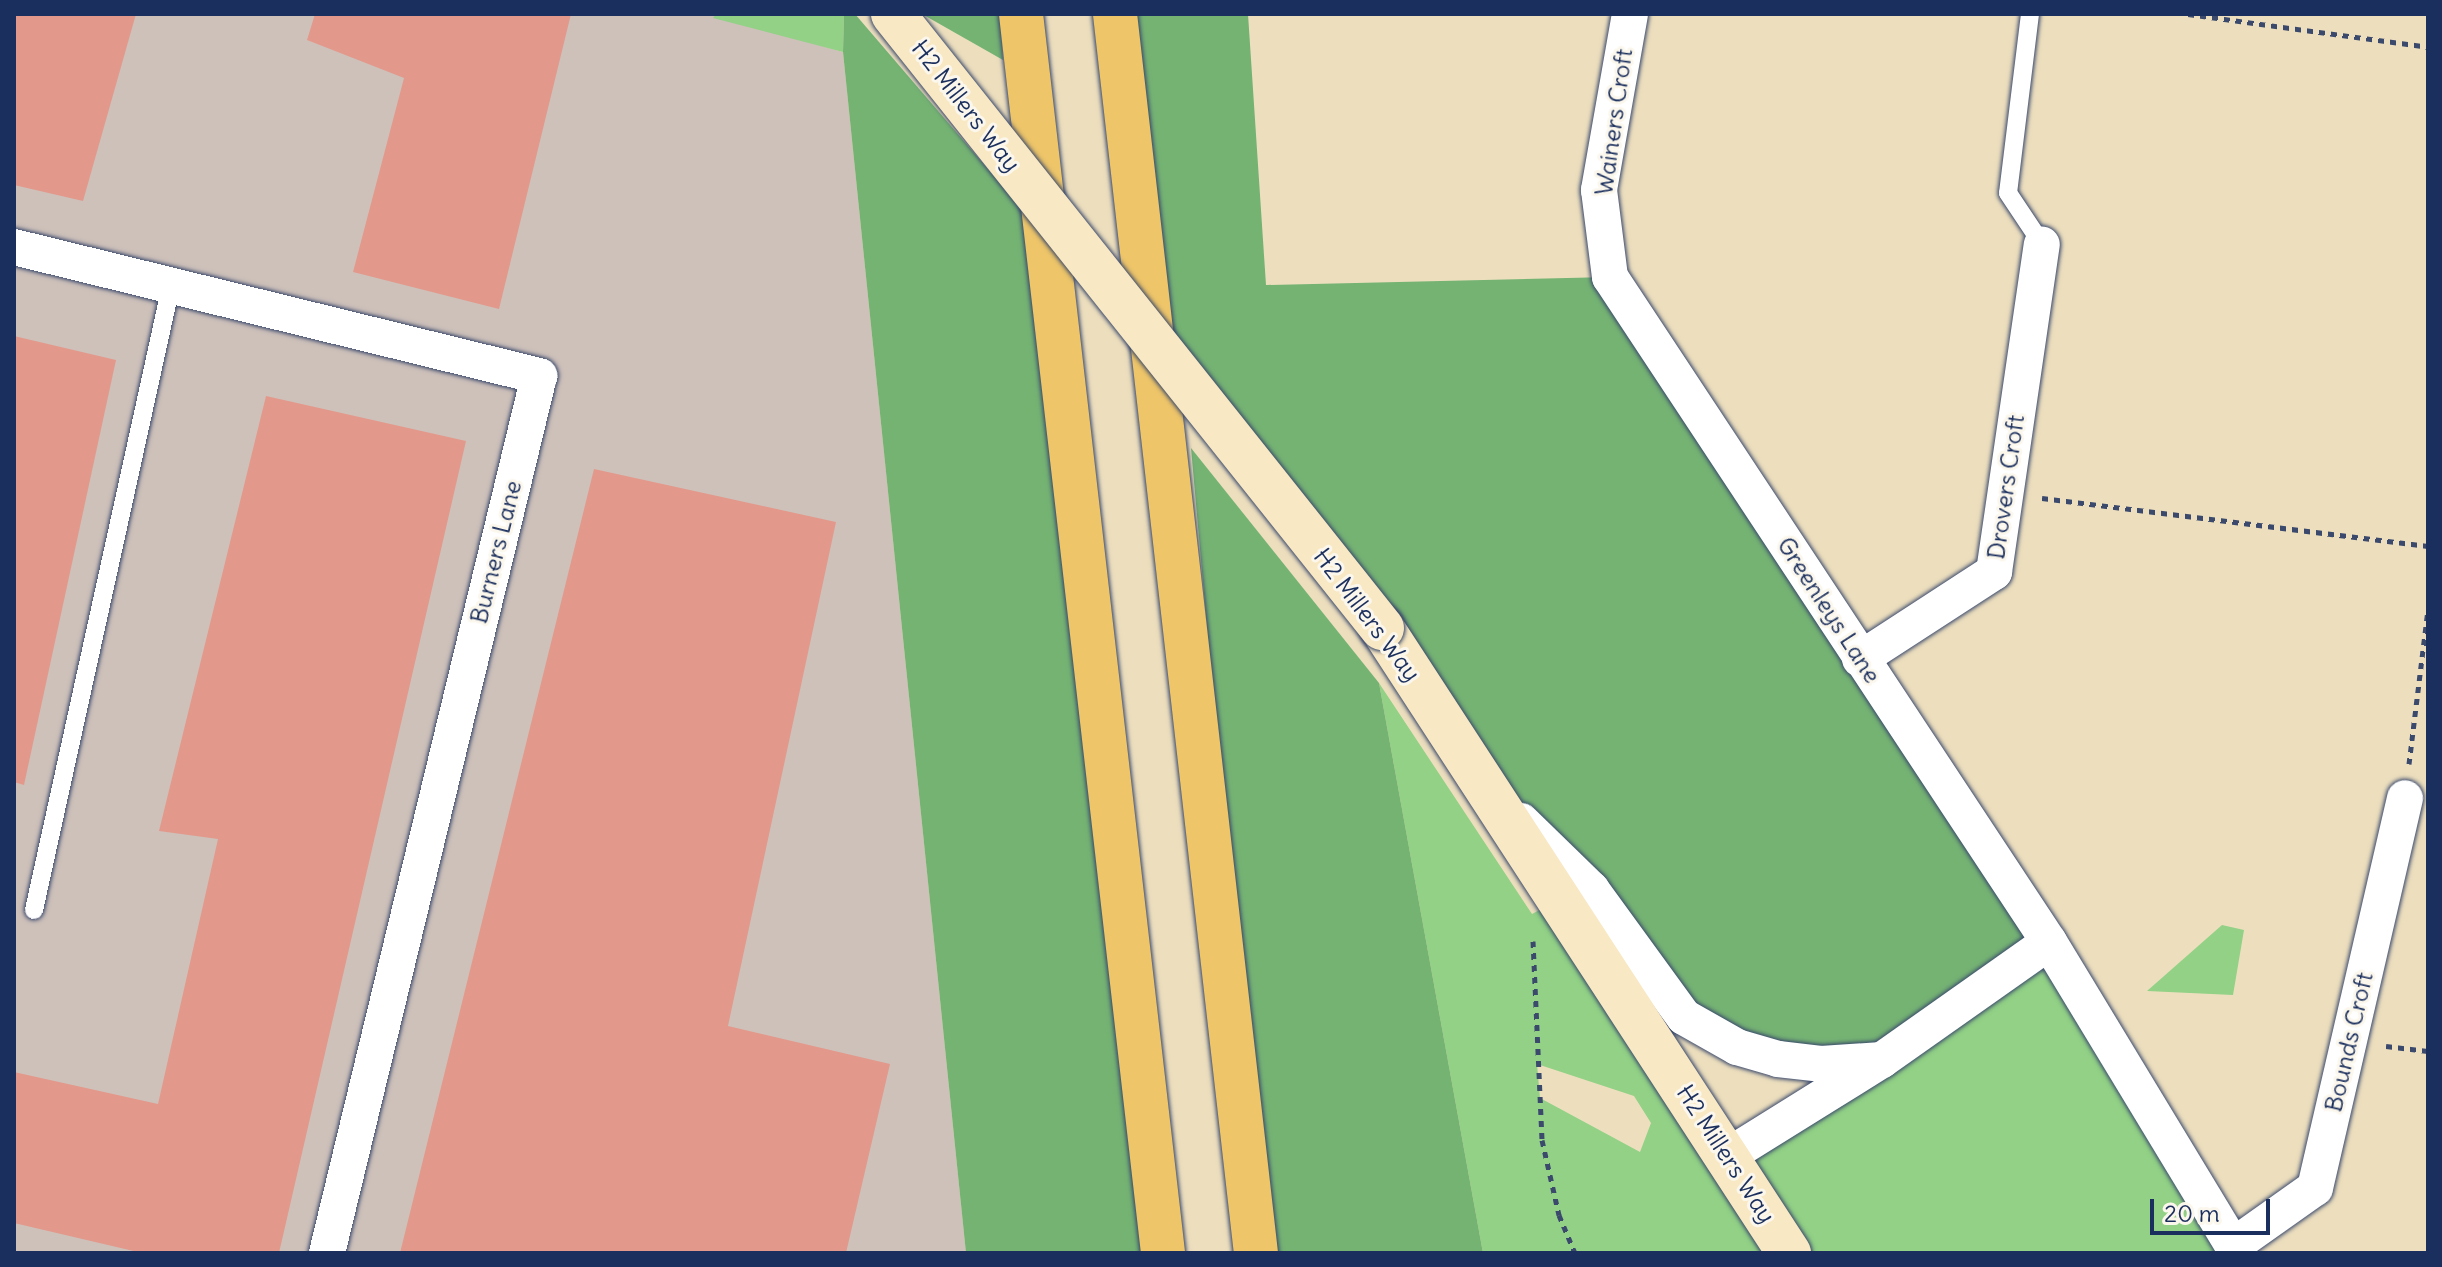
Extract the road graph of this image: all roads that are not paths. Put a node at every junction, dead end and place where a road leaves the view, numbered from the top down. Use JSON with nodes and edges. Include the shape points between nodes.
{"nodes":[{"id":1,"x":893,"y":14,"type":"edge"},
{"id":2,"x":1021,"y":14,"type":"edge"},
{"id":3,"x":1115,"y":14,"type":"edge"},
{"id":4,"x":1630,"y":14,"type":"edge"},
{"id":5,"x":2030,"y":14,"type":"edge"},
{"id":6,"x":2042,"y":244,"type":"joint"},
{"id":7,"x":14,"y":247,"type":"edge"},
{"id":8,"x":1610,"y":277,"type":"joint"},
{"id":9,"x":171,"y":286,"type":"junction"},
{"id":10,"x":1860,"y":659,"type":"junction"},
{"id":11,"x":1494,"y":795,"type":"junction"},
{"id":12,"x":2405,"y":798,"type":"road end"},
{"id":13,"x":34,"y":910,"type":"dead end"},
{"id":14,"x":2049,"y":942,"type":"junction"},
{"id":15,"x":1882,"y":1060,"type":"junction"},
{"id":16,"x":1726,"y":1157,"type":"junction"},
{"id":17,"x":2235,"y":1250,"type":"edge"},
{"id":18,"x":327,"y":1253,"type":"edge"},
{"id":19,"x":1163,"y":1253,"type":"edge"},
{"id":20,"x":1256,"y":1253,"type":"edge"},
{"id":21,"x":1789,"y":1253,"type":"edge"}],
"edges":[{"from":1,"to":11,"type":"street","name":"H2 Millers Way","bridge":true,"via":[[1382,628]]},
{"from":2,"to":19,"type":"highway"},
{"from":3,"to":20,"type":"highway"},
{"from":4,"to":8,"type":"street","name":"Wainers Croft","via":[[1599,190]]},
{"from":5,"to":6,"type":"lane","via":[[2008,193]]},
{"from":6,"to":10,"type":"street","name":"Drovers Croft","via":[[1994,572]]},
{"from":7,"to":9,"type":"street","name":"Burners Lane"},
{"from":8,"to":10,"type":"street","name":"Greenleys Lane"},
{"from":9,"to":13,"type":"lane"},
{"from":9,"to":18,"type":"street","name":"Burners Lane","via":[[539,376]]},
{"from":10,"to":14,"type":"street","name":"Greenleys Lane"},
{"from":11,"to":15,"type":"street","via":[[1591,889],[1684,1017],[1737,1047],[1778,1059],[1821,1064]]},
{"from":11,"to":16,"type":"street","name":"H2 Millers Way"},
{"from":12,"to":17,"type":"street","name":"Bounds Croft","via":[[2315,1188]]},
{"from":14,"to":15,"type":"street"},
{"from":14,"to":17,"type":"street","name":"Greenleys Lane"},
{"from":15,"to":16,"type":"street"},
{"from":16,"to":21,"type":"street","name":"H2 Millers Way"}]}
